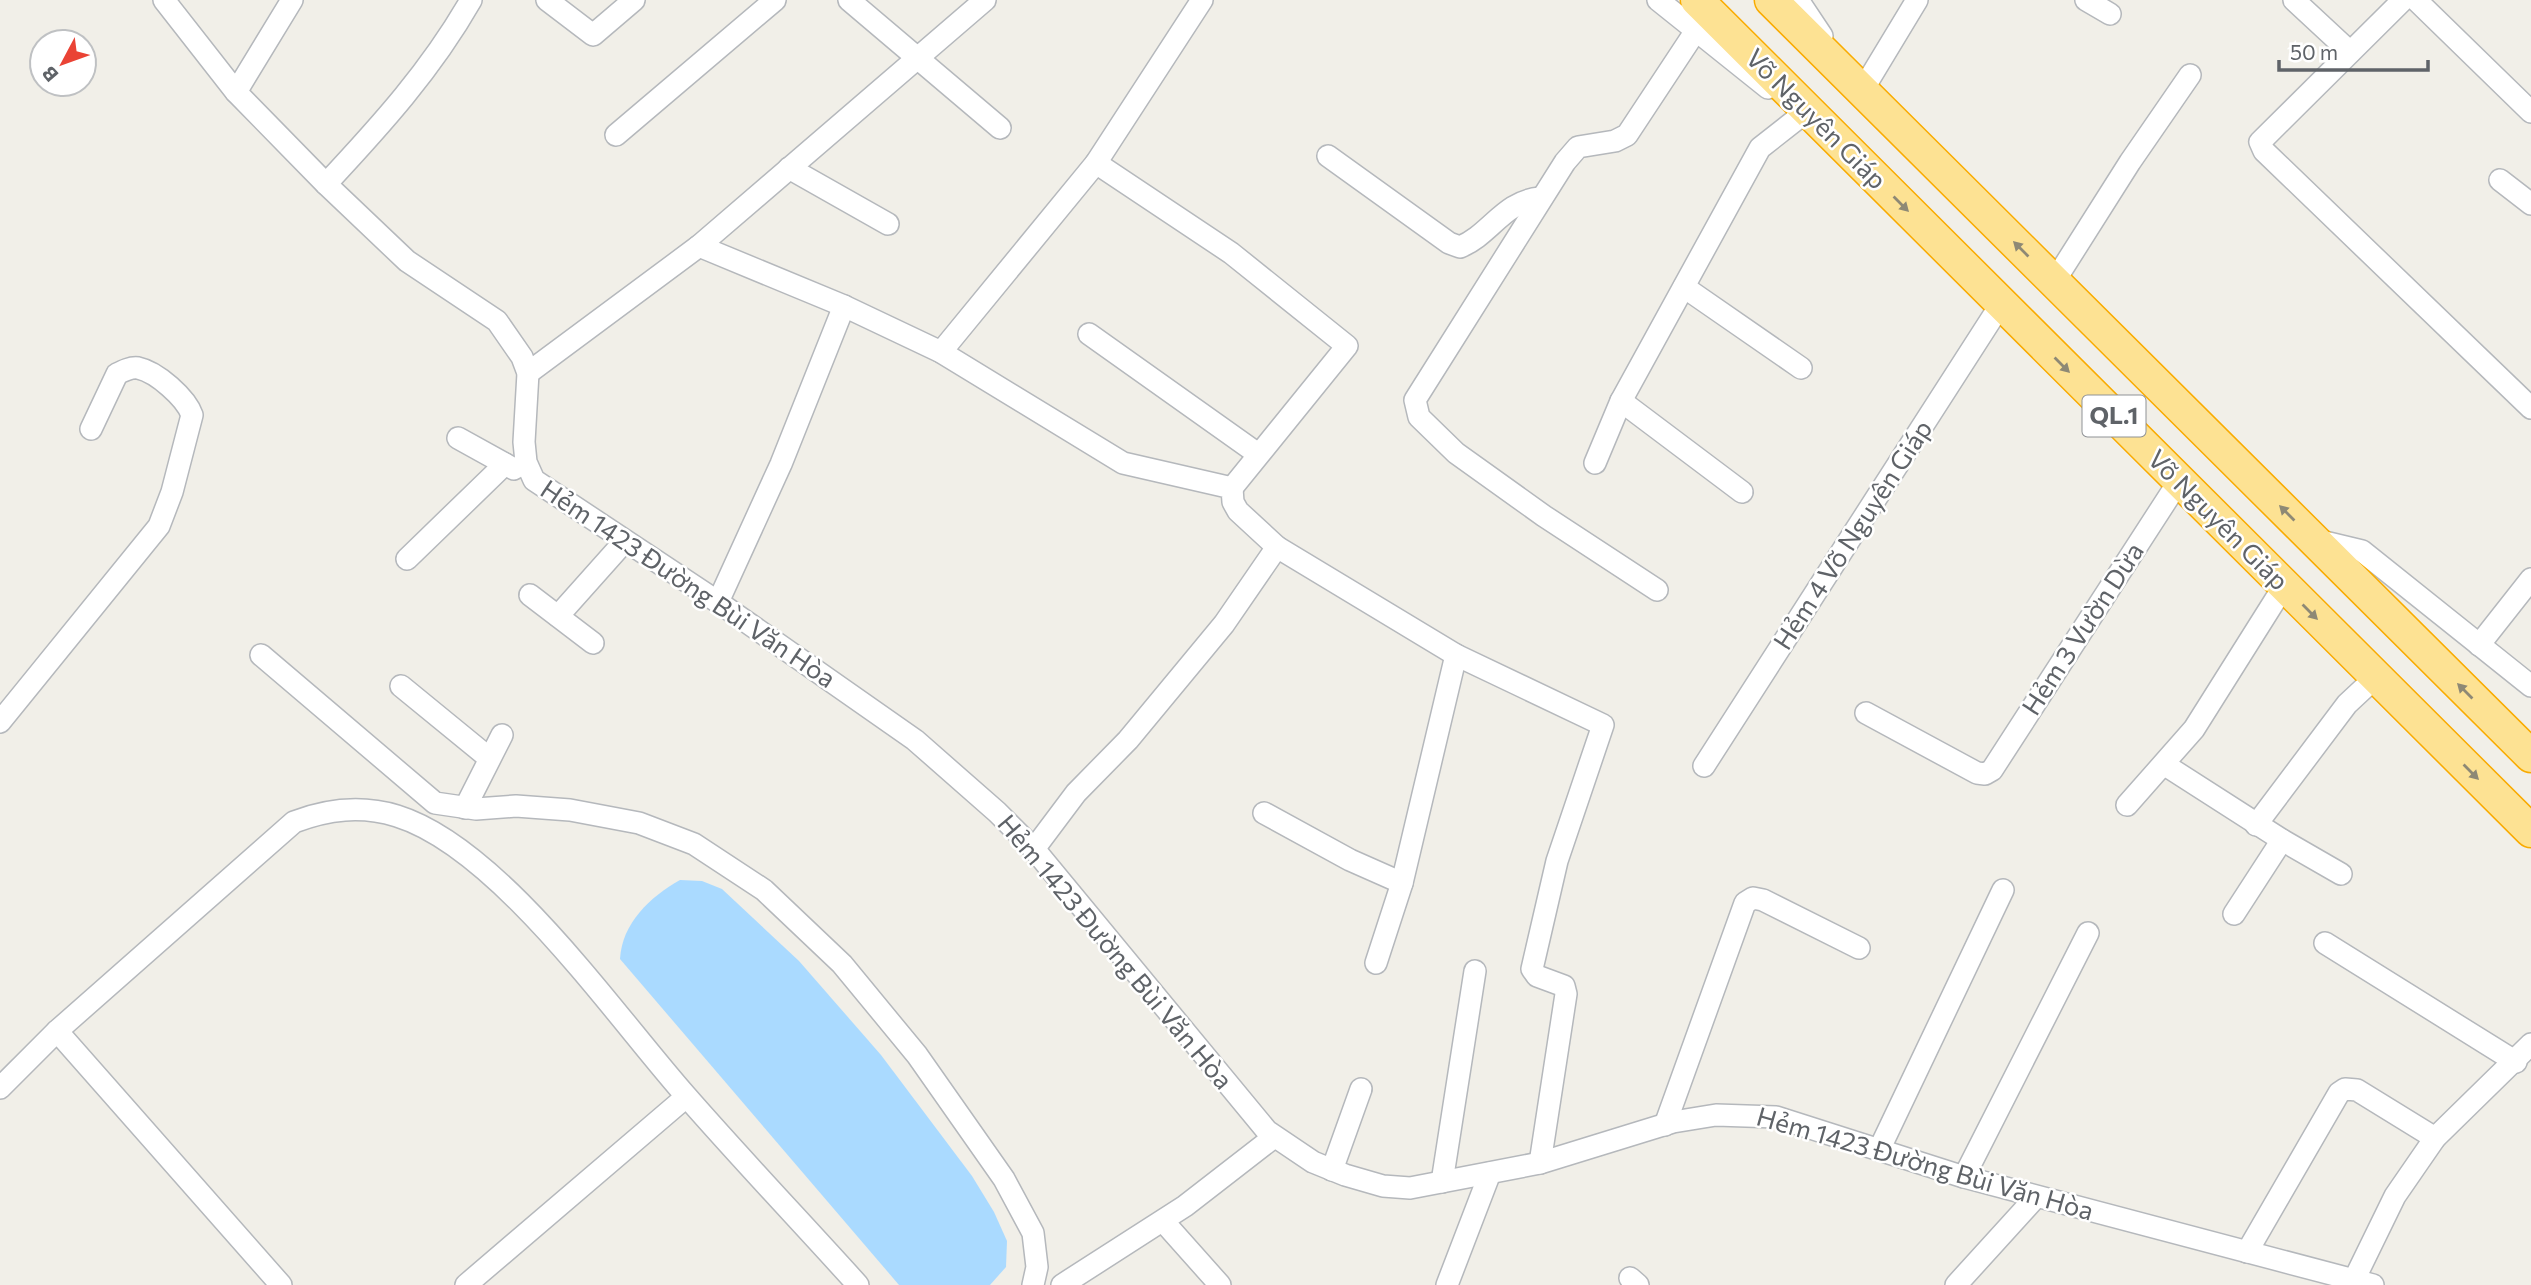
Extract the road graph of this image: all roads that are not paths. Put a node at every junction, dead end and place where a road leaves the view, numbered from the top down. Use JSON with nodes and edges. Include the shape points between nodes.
{"nodes":[{"id":1,"x":164,"y":0,"type":"edge"},
{"id":2,"x":292,"y":0,"type":"edge"},
{"id":3,"x":471,"y":0,"type":"edge"},
{"id":4,"x":547,"y":0,"type":"edge"},
{"id":5,"x":634,"y":0,"type":"edge"},
{"id":6,"x":775,"y":0,"type":"edge"},
{"id":7,"x":849,"y":0,"type":"edge"},
{"id":8,"x":985,"y":0,"type":"edge"},
{"id":9,"x":1202,"y":0,"type":"edge"},
{"id":10,"x":1658,"y":0,"type":"edge"},
{"id":11,"x":1697,"y":0,"type":"edge"},
{"id":12,"x":1771,"y":0,"type":"edge"},
{"id":13,"x":1798,"y":0,"type":"edge"},
{"id":14,"x":1917,"y":0,"type":"edge"},
{"id":15,"x":2086,"y":0,"type":"edge"},
{"id":16,"x":2294,"y":0,"type":"edge"},
{"id":17,"x":2403,"y":0,"type":"edge"},
{"id":18,"x":2416,"y":0,"type":"edge"},
{"id":19,"x":2110,"y":14,"type":"dead end"},
{"id":20,"x":1695,"y":32,"type":"junction"},
{"id":21,"x":2350,"y":52,"type":"junction"},
{"id":22,"x":918,"y":57,"type":"junction"},
{"id":23,"x":2190,"y":75,"type":"dead end"},
{"id":24,"x":1857,"y":86,"type":"junction"},
{"id":25,"x":236,"y":92,"type":"junction"},
{"id":26,"x":2531,"y":112,"type":"edge"},
{"id":27,"x":1802,"y":115,"type":"junction"},
{"id":28,"x":1000,"y":128,"type":"dead end"},
{"id":29,"x":616,"y":135,"type":"dead end"},
{"id":30,"x":1842,"y":145,"type":"junction"},
{"id":31,"x":1328,"y":156,"type":"dead end"},
{"id":32,"x":1096,"y":163,"type":"junction"},
{"id":33,"x":789,"y":168,"type":"junction"},
{"id":34,"x":2500,"y":180,"type":"dead end"},
{"id":35,"x":326,"y":184,"type":"junction"},
{"id":36,"x":1540,"y":198,"type":"junction"},
{"id":37,"x":2531,"y":204,"type":"edge"},
{"id":38,"x":888,"y":223,"type":"dead end"},
{"id":39,"x":699,"y":246,"type":"junction"},
{"id":40,"x":2054,"y":282,"type":"junction"},
{"id":41,"x":1684,"y":287,"type":"junction"},
{"id":42,"x":2001,"y":304,"type":"junction"},
{"id":43,"x":844,"y":306,"type":"junction"},
{"id":44,"x":1089,"y":334,"type":"dead end"},
{"id":45,"x":941,"y":352,"type":"junction"},
{"id":46,"x":1801,"y":369,"type":"dead end"},
{"id":47,"x":528,"y":373,"type":"junction"},
{"id":48,"x":1621,"y":401,"type":"junction"},
{"id":49,"x":2531,"y":408,"type":"edge"},
{"id":50,"x":91,"y":429,"type":"dead end"},
{"id":51,"x":458,"y":438,"type":"dead end"},
{"id":52,"x":1258,"y":454,"type":"junction"},
{"id":53,"x":1595,"y":463,"type":"dead end"},
{"id":54,"x":505,"y":464,"type":"junction"},
{"id":55,"x":534,"y":480,"type":"junction"},
{"id":56,"x":2179,"y":481,"type":"junction"},
{"id":57,"x":1232,"y":488,"type":"junction"},
{"id":58,"x":1741,"y":492,"type":"dead end"},
{"id":59,"x":2312,"y":539,"type":"junction"},
{"id":60,"x":624,"y":542,"type":"junction"},
{"id":61,"x":1277,"y":547,"type":"junction"},
{"id":62,"x":407,"y":559,"type":"dead end"},
{"id":63,"x":2531,"y":579,"type":"edge"},
{"id":64,"x":2284,"y":586,"type":"junction"},
{"id":65,"x":1657,"y":590,"type":"dead end"},
{"id":66,"x":530,"y":595,"type":"dead end"},
{"id":67,"x":718,"y":602,"type":"junction"},
{"id":68,"x":558,"y":616,"type":"junction"},
{"id":69,"x":593,"y":643,"type":"dead end"},
{"id":70,"x":2479,"y":645,"type":"junction"},
{"id":71,"x":261,"y":655,"type":"dead end"},
{"id":72,"x":1456,"y":655,"type":"junction"},
{"id":73,"x":2376,"y":677,"type":"junction"},
{"id":74,"x":401,"y":686,"type":"dead end"},
{"id":75,"x":2531,"y":686,"type":"edge"},
{"id":76,"x":1866,"y":713,"type":"dead end"},
{"id":77,"x":0,"y":722,"type":"edge"},
{"id":78,"x":502,"y":735,"type":"dead end"},
{"id":79,"x":2531,"y":756,"type":"edge"},
{"id":80,"x":489,"y":758,"type":"junction"},
{"id":81,"x":2165,"y":765,"type":"junction"},
{"id":82,"x":1704,"y":766,"type":"dead end"},
{"id":83,"x":2127,"y":805,"type":"dead end"},
{"id":84,"x":465,"y":808,"type":"junction"},
{"id":85,"x":1264,"y":813,"type":"dead end"},
{"id":86,"x":2256,"y":825,"type":"junction"},
{"id":87,"x":2531,"y":831,"type":"edge"},
{"id":88,"x":2281,"y":841,"type":"junction"},
{"id":89,"x":1034,"y":849,"type":"junction"},
{"id":90,"x":2341,"y":874,"type":"dead end"},
{"id":91,"x":1402,"y":883,"type":"junction"},
{"id":92,"x":2004,"y":890,"type":"dead end"},
{"id":93,"x":2234,"y":914,"type":"dead end"},
{"id":94,"x":2088,"y":933,"type":"dead end"},
{"id":95,"x":2325,"y":943,"type":"dead end"},
{"id":96,"x":1859,"y":948,"type":"dead end"},
{"id":97,"x":1376,"y":963,"type":"dead end"},
{"id":98,"x":1475,"y":971,"type":"dead end"},
{"id":99,"x":57,"y":1031,"type":"junction"},
{"id":100,"x":2531,"y":1044,"type":"edge"},
{"id":101,"x":2515,"y":1062,"type":"junction"},
{"id":102,"x":0,"y":1088,"type":"edge"},
{"id":103,"x":1361,"y":1089,"type":"dead end"},
{"id":104,"x":686,"y":1097,"type":"junction"},
{"id":105,"x":1665,"y":1125,"type":"junction"},
{"id":106,"x":1274,"y":1137,"type":"junction"},
{"id":107,"x":2435,"y":1138,"type":"junction"},
{"id":108,"x":1879,"y":1150,"type":"junction"},
{"id":109,"x":1540,"y":1163,"type":"junction"},
{"id":110,"x":1332,"y":1170,"type":"junction"},
{"id":111,"x":1490,"y":1172,"type":"junction"},
{"id":112,"x":1964,"y":1177,"type":"junction"},
{"id":113,"x":1442,"y":1182,"type":"junction"},
{"id":114,"x":2036,"y":1197,"type":"junction"},
{"id":115,"x":1163,"y":1221,"type":"junction"},
{"id":116,"x":2247,"y":1252,"type":"junction"},
{"id":117,"x":2319,"y":1278,"type":"edge"},
{"id":118,"x":2364,"y":1282,"type":"edge"},
{"id":119,"x":281,"y":1285,"type":"edge"},
{"id":120,"x":466,"y":1285,"type":"edge"},
{"id":121,"x":858,"y":1285,"type":"edge"},
{"id":122,"x":1033,"y":1285,"type":"edge"},
{"id":123,"x":1062,"y":1285,"type":"edge"},
{"id":124,"x":1220,"y":1285,"type":"edge"},
{"id":125,"x":1447,"y":1285,"type":"edge"},
{"id":126,"x":1956,"y":1285,"type":"edge"}],
"edges":[{"from":1,"to":25,"type":"street"},
{"from":2,"to":25,"type":"street"},
{"from":3,"to":35,"type":"street","via":[[421,77]]},
{"from":4,"to":5,"type":"street","via":[[593,35]]},
{"from":6,"to":29,"type":"street"},
{"from":7,"to":22,"type":"street"},
{"from":8,"to":22,"type":"street"},
{"from":9,"to":32,"type":"street"},
{"from":10,"to":20,"type":"street"},
{"from":11,"to":30,"type":"highway","name":"Võ Nguyên Giáp","number":"QL.1"},
{"from":12,"to":24,"type":"highway","name":"Võ Nguyên Giáp","number":"QL.1"},
{"from":13,"to":24,"type":"street"},
{"from":14,"to":24,"type":"street"},
{"from":15,"to":19,"type":"street"},
{"from":16,"to":21,"type":"street"},
{"from":17,"to":21,"type":"street"},
{"from":18,"to":26,"type":"street"},
{"from":20,"to":27,"type":"street"},
{"from":20,"to":36,"type":"street","via":[[1627,135],[1578,147]]},
{"from":21,"to":49,"type":"street","via":[[2260,142],[2264,151]]},
{"from":22,"to":28,"type":"street"},
{"from":22,"to":33,"type":"street"},
{"from":23,"to":40,"type":"street"},
{"from":40,"to":24,"type":"highway","name":"Võ Nguyên Giáp","number":"QL.1","one_way":true},
{"from":25,"to":35,"type":"street"},
{"from":27,"to":30,"type":"street"},
{"from":27,"to":41,"type":"street","via":[[1760,148]]},
{"from":30,"to":42,"type":"highway","name":"Võ Nguyên Giáp","number":"QL.1","one_way":true},
{"from":31,"to":36,"type":"street","via":[[1460,247],[1471,243],[1513,205]]},
{"from":32,"to":45,"type":"street"},
{"from":32,"to":52,"type":"street","via":[[1231,253],[1347,346]]},
{"from":33,"to":38,"type":"street"},
{"from":33,"to":39,"type":"street"},
{"from":34,"to":37,"type":"street"},
{"from":35,"to":47,"type":"street","via":[[407,261],[497,321]]},
{"from":36,"to":65,"type":"street","via":[[1415,400],[1419,417],[1456,453]]},
{"from":39,"to":43,"type":"street"},
{"from":39,"to":47,"type":"street"},
{"from":59,"to":40,"type":"highway","name":"Võ Nguyên Giáp","number":"QL.1","one_way":true},
{"from":41,"to":46,"type":"street"},
{"from":41,"to":48,"type":"street"},
{"from":42,"to":56,"type":"highway","name":"Võ Nguyên Giáp","number":"QL.1","one_way":true},
{"from":42,"to":82,"type":"street","name":"Hẻm 4 Võ Nguyên Giáp"},
{"from":43,"to":45,"type":"street"},
{"from":43,"to":67,"type":"street"},
{"from":44,"to":52,"type":"street"},
{"from":45,"to":57,"type":"street","via":[[1124,463]]},
{"from":47,"to":55,"type":"street","name":"Hẻm 1423 Đường Bùi Văn Hòa","via":[[524,442]]},
{"from":48,"to":53,"type":"street"},
{"from":48,"to":58,"type":"street"},
{"from":50,"to":77,"type":"street","via":[[117,374],[128,369],[139,368],[170,387],[188,404],[192,415],[159,526]]},
{"from":51,"to":54,"type":"street"},
{"from":52,"to":57,"type":"street"},
{"from":54,"to":55,"type":"street"},
{"from":54,"to":62,"type":"street"},
{"from":55,"to":60,"type":"street","name":"Hẻm 1423 Đường Bùi Văn Hòa"},
{"from":56,"to":64,"type":"highway","name":"Võ Nguyên Giáp","number":"QL.1"},
{"from":56,"to":76,"type":"street","name":"Hẻm 3 Vườn Dừa","via":[[1992,770],[1977,773]]},
{"from":57,"to":61,"type":"street","via":[[1238,511]]},
{"from":59,"to":70,"type":"street","via":[[2362,551]]},
{"from":79,"to":59,"type":"highway","name":"Võ Nguyên Giáp","number":"QL.1","one_way":true},
{"from":60,"to":67,"type":"street","name":"Hẻm 1423 Đường Bùi Văn Hòa"},
{"from":60,"to":68,"type":"street"},
{"from":61,"to":72,"type":"street"},
{"from":61,"to":89,"type":"street","via":[[1224,624],[1128,740],[1076,793]]},
{"from":63,"to":70,"type":"street"},
{"from":64,"to":73,"type":"highway","name":"Võ Nguyên Giáp","number":"QL.1","one_way":true},
{"from":64,"to":81,"type":"street","via":[[2194,729]]},
{"from":66,"to":68,"type":"street"},
{"from":67,"to":89,"type":"street","name":"Hẻm 1423 Đường Bùi Văn Hòa","via":[[915,740]]},
{"from":68,"to":69,"type":"street"},
{"from":70,"to":75,"type":"street"},
{"from":71,"to":84,"type":"street","via":[[435,803]]},
{"from":72,"to":91,"type":"street"},
{"from":72,"to":109,"type":"street","via":[[1603,725],[1558,861],[1532,969],[1537,976],[1564,986],[1566,994]]},
{"from":73,"to":86,"type":"street","via":[[2347,704]]},
{"from":73,"to":87,"type":"highway","name":"Võ Nguyên Giáp","number":"QL.1","one_way":true},
{"from":74,"to":80,"type":"street"},
{"from":78,"to":80,"type":"street"},
{"from":80,"to":84,"type":"street"},
{"from":81,"to":83,"type":"street"},
{"from":81,"to":86,"type":"street"},
{"from":84,"to":122,"type":"street","via":[[570,810],[639,823],[694,844],[764,891],[842,964],[884,1014],[1004,1179],[1033,1233],[1037,1267]]},
{"from":85,"to":91,"type":"street"},
{"from":86,"to":88,"type":"street"},
{"from":88,"to":90,"type":"street"},
{"from":88,"to":93,"type":"street"},
{"from":89,"to":106,"type":"street","name":"Hẻm 1423 Đường Bùi Văn Hòa"},
{"from":91,"to":97,"type":"street"},
{"from":92,"to":108,"type":"street"},
{"from":94,"to":112,"type":"street"},
{"from":95,"to":101,"type":"street"},
{"from":96,"to":105,"type":"street","via":[[1763,900],[1753,898],[1745,903]]},
{"from":98,"to":113,"type":"street"},
{"from":99,"to":102,"type":"street"},
{"from":99,"to":104,"type":"street","via":[[294,822],[324,811],[364,809],[398,816],[435,834],[524,906]]},
{"from":99,"to":119,"type":"street"},
{"from":100,"to":101,"type":"street"},
{"from":101,"to":107,"type":"street"},
{"from":103,"to":110,"type":"street"},
{"from":104,"to":120,"type":"street"},
{"from":104,"to":121,"type":"street"},
{"from":105,"to":108,"type":"street","name":"Hẻm 1423 Đường Bùi Văn Hòa","via":[[1716,1115],[1776,1117]]},
{"from":105,"to":109,"type":"street","name":"Hẻm 1423 Đường Bùi Văn Hòa"},
{"from":106,"to":110,"type":"street","name":"Hẻm 1423 Đường Bùi Văn Hòa"},
{"from":106,"to":115,"type":"street"},
{"from":107,"to":116,"type":"street","via":[[2357,1090],[2345,1089]]},
{"from":107,"to":118,"type":"street","via":[[2395,1196]]},
{"from":108,"to":112,"type":"street","name":"Hẻm 1423 Đường Bùi Văn Hòa"},
{"from":109,"to":111,"type":"street","name":"Hẻm 1423 Đường Bùi Văn Hòa"},
{"from":110,"to":113,"type":"street","name":"Hẻm 1423 Đường Bùi Văn Hòa","via":[[1383,1186],[1410,1188]]},
{"from":111,"to":113,"type":"street","name":"Hẻm 1423 Đường Bùi Văn Hòa"},
{"from":111,"to":125,"type":"street"},
{"from":112,"to":114,"type":"street","name":"Hẻm 1423 Đường Bùi Văn Hòa"},
{"from":114,"to":116,"type":"street","name":"Hẻm 1423 Đường Bùi Văn Hòa"},
{"from":114,"to":126,"type":"street"},
{"from":115,"to":123,"type":"street"},
{"from":115,"to":124,"type":"street"},
{"from":116,"to":117,"type":"street","name":"Hẻm 1423 Đường Bùi Văn Hòa"},
{"from":117,"to":118,"type":"street","name":"Hẻm 1423 Đường Bùi Văn Hòa"}]}
